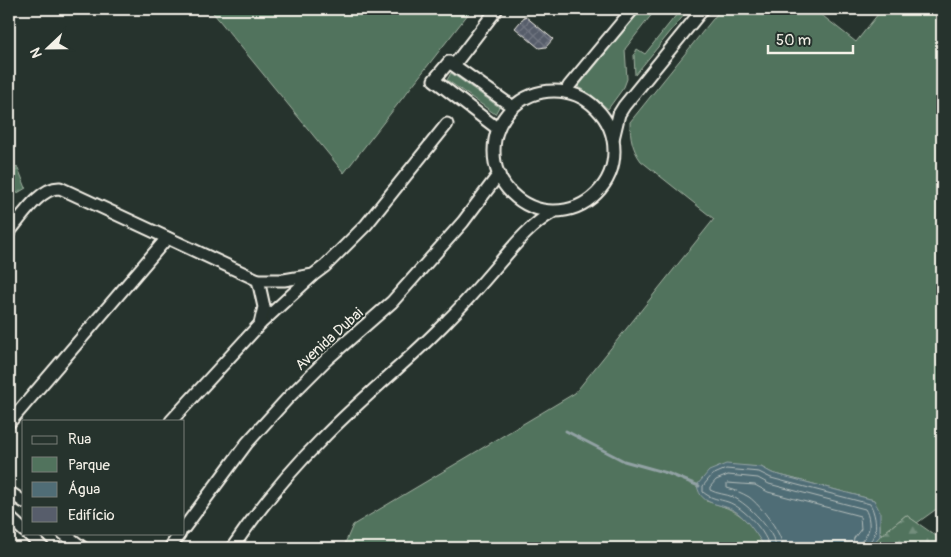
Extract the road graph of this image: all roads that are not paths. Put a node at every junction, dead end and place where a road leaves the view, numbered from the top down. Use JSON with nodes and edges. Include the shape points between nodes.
{"nodes":[{"id":1,"x":497,"y":9,"type":"edge"},
{"id":2,"x":633,"y":9,"type":"edge"},
{"id":3,"x":703,"y":9,"type":"edge"},
{"id":4,"x":454,"y":64,"type":"junction"},
{"id":5,"x":566,"y":92,"type":"junction"},
{"id":6,"x":513,"y":108,"type":"junction"},
{"id":7,"x":447,"y":124,"type":"dead end"},
{"id":8,"x":498,"y":129,"type":"junction"},
{"id":9,"x":613,"y":139,"type":"junction"},
{"id":10,"x":499,"y":174,"type":"junction"},
{"id":11,"x":553,"y":212,"type":"junction"},
{"id":12,"x":9,"y":232,"type":"edge"},
{"id":13,"x":167,"y":238,"type":"junction"},
{"id":14,"x":313,"y":275,"type":"junction"},
{"id":15,"x":258,"y":280,"type":"junction"},
{"id":16,"x":260,"y":324,"type":"junction"},
{"id":17,"x":172,"y":420,"type":"edge"},
{"id":18,"x":9,"y":423,"type":"edge"},
{"id":19,"x":9,"y":492,"type":"edge"},
{"id":20,"x":22,"y":501,"type":"edge"},
{"id":21,"x":9,"y":517,"type":"edge"},
{"id":22,"x":185,"y":527,"type":"edge"},
{"id":23,"x":22,"y":529,"type":"edge"},
{"id":24,"x":27,"y":534,"type":"edge"},
{"id":25,"x":64,"y":534,"type":"edge"},
{"id":26,"x":179,"y":534,"type":"edge"},
{"id":27,"x":43,"y":548,"type":"edge"},
{"id":28,"x":83,"y":548,"type":"edge"},
{"id":29,"x":170,"y":548,"type":"edge"},
{"id":30,"x":232,"y":548,"type":"edge"}],
"edges":[{"from":1,"to":4,"type":"street"},
{"from":2,"to":5,"type":"street"},
{"from":3,"to":9,"type":"street","via":[[624,106]]},
{"from":4,"to":6,"type":"street"},
{"from":4,"to":8,"type":"street","via":[[449,62],[434,80]]},
{"from":5,"to":6,"type":"street","via":[[537,94]]},
{"from":5,"to":9,"type":"street","via":[[590,103],[600,112]]},
{"from":6,"to":8,"type":"street"},
{"from":7,"to":14,"type":"street","via":[[366,225]]},
{"from":8,"to":10,"type":"street","via":[[495,160]]},
{"from":9,"to":11,"type":"street","via":[[611,171],[599,192],[579,206]]},
{"from":10,"to":11,"type":"street","via":[[504,185],[521,202]]},
{"from":10,"to":22,"type":"street","name":"Avenida Dubai","via":[[463,222],[392,302],[286,399],[247,443]]},
{"from":11,"to":30,"type":"street","via":[[523,236],[424,345],[320,440]]},
{"from":12,"to":13,"type":"street","via":[[44,192],[60,188]]},
{"from":13,"to":15,"type":"street"},
{"from":13,"to":18,"type":"street"},
{"from":14,"to":15,"type":"street","via":[[289,280]]},
{"from":14,"to":16,"type":"street"},
{"from":15,"to":16,"type":"street","via":[[264,307]]},
{"from":16,"to":17,"type":"street"},
{"from":19,"to":20,"type":"street"},
{"from":21,"to":23,"type":"street"},
{"from":24,"to":27,"type":"street"},
{"from":25,"to":28,"type":"street"},
{"from":26,"to":29,"type":"street"}]}
